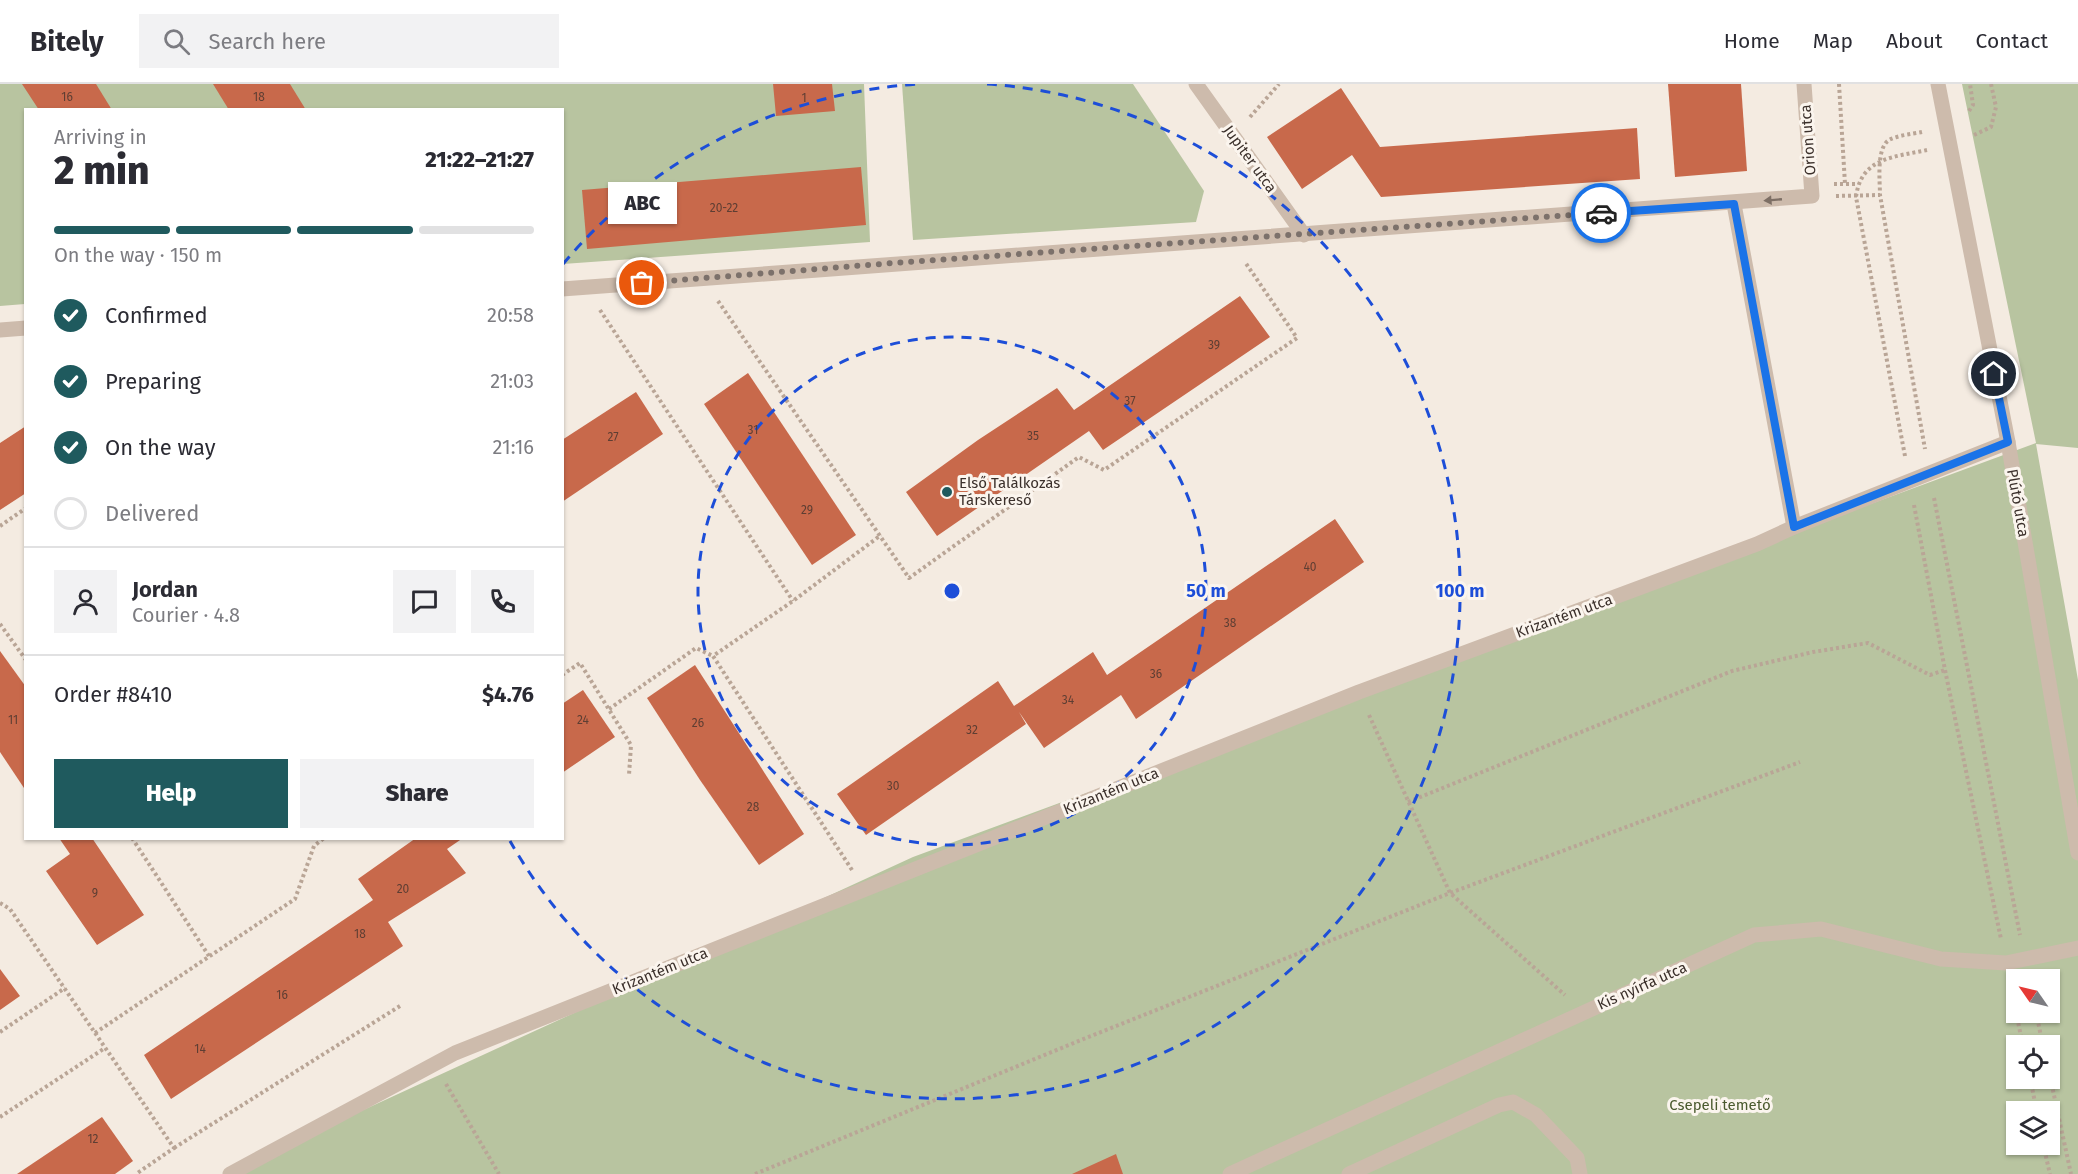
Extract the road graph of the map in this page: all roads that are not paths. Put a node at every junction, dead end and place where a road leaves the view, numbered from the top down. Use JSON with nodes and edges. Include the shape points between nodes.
{"nodes":[{"id":1,"x":1196,"y":84,"type":"edge"},
{"id":2,"x":1804,"y":84,"type":"edge"},
{"id":3,"x":1938,"y":84,"type":"edge"},
{"id":4,"x":1734,"y":204,"type":"junction"},
{"id":5,"x":1304,"y":235,"type":"junction"},
{"id":6,"x":564,"y":289,"type":"edge"},
{"id":7,"x":24,"y":328,"type":"edge"},
{"id":8,"x":0,"y":330,"type":"edge"},
{"id":9,"x":2008,"y":442,"type":"junction"},
{"id":10,"x":1794,"y":527,"type":"junction"},
{"id":11,"x":2078,"y":853,"type":"edge"},
{"id":12,"x":2078,"y":948,"type":"edge"},
{"id":13,"x":230,"y":1174,"type":"edge"},
{"id":14,"x":1230,"y":1174,"type":"edge"},
{"id":15,"x":1349,"y":1174,"type":"edge"},
{"id":16,"x":1580,"y":1174,"type":"edge"}],
"edges":[{"from":1,"to":5,"type":"street","name":"Jupiter utca"},
{"from":2,"to":4,"type":"street","name":"Orion utca","one_way":true,"via":[[1812,196]]},
{"from":3,"to":9,"type":"street","name":"Plútó utca"},
{"from":4,"to":5,"type":"street"},
{"from":4,"to":10,"type":"street"},
{"from":5,"to":6,"type":"street"},
{"from":7,"to":8,"type":"street"},
{"from":9,"to":10,"type":"street","name":"Krizantém utca"},
{"from":9,"to":11,"type":"street","name":"Plútó utca"},
{"from":10,"to":13,"type":"street","name":"Krizantém utca","via":[[1359,692],[455,1053]]},
{"from":12,"to":14,"type":"street","name":"Kis nyírfa utca","via":[[2006,963],[1941,959],[1821,929],[1754,935]]},
{"from":15,"to":16,"type":"street","via":[[1513,1102],[1536,1115],[1577,1158]]}]}
